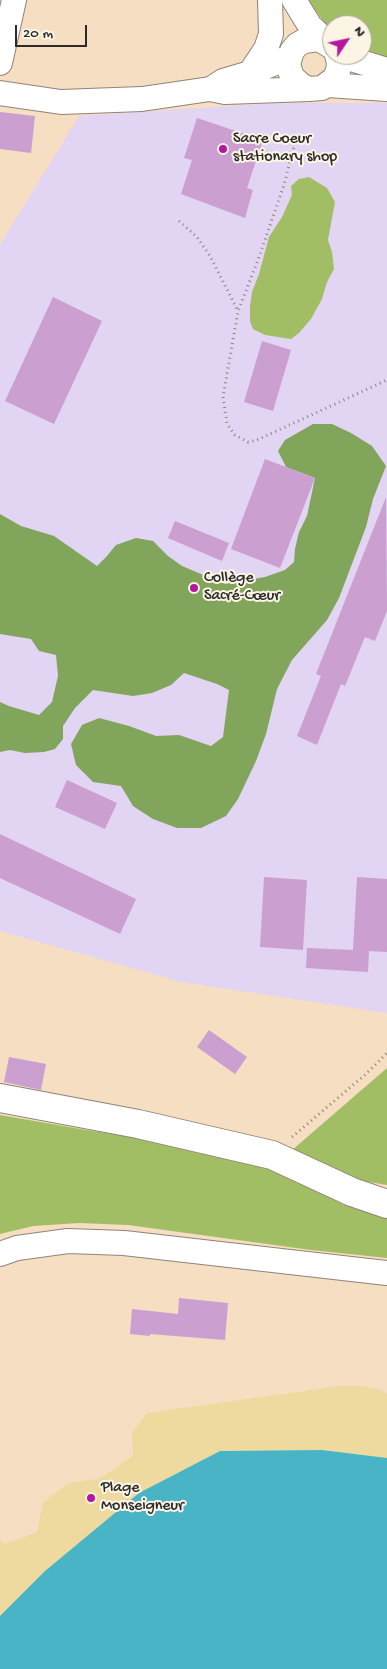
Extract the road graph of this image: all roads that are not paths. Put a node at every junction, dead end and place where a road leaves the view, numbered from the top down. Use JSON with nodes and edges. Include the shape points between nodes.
{"nodes":[{"id":1,"x":14,"y":0,"type":"edge"},
{"id":2,"x":294,"y":0,"type":"edge"},
{"id":3,"x":271,"y":7,"type":"edge"},
{"id":4,"x":322,"y":38,"type":"edge"},
{"id":5,"x":322,"y":41,"type":"edge"},
{"id":6,"x":291,"y":54,"type":"junction"},
{"id":7,"x":0,"y":63,"type":"edge"},
{"id":8,"x":372,"y":64,"type":"edge"},
{"id":9,"x":339,"y":65,"type":"edge"},
{"id":10,"x":387,"y":70,"type":"edge"},
{"id":11,"x":250,"y":73,"type":"junction"},
{"id":12,"x":318,"y":87,"type":"junction"},
{"id":13,"x":387,"y":89,"type":"edge"},
{"id":14,"x":210,"y":90,"type":"junction"},
{"id":15,"x":0,"y":93,"type":"edge"},
{"id":16,"x":0,"y":1098,"type":"edge"},
{"id":17,"x":387,"y":1204,"type":"edge"},
{"id":18,"x":0,"y":1254,"type":"edge"},
{"id":19,"x":387,"y":1273,"type":"edge"}],
"edges":[{"from":1,"to":7,"type":"street"},
{"from":2,"to":4,"type":"street","via":[[310,26]]},
{"from":3,"to":6,"type":"street"},
{"from":3,"to":11,"type":"street","via":[[266,49]]},
{"from":5,"to":6,"type":"street","via":[[311,39],[297,45]]},
{"from":6,"to":11,"type":"street"},
{"from":6,"to":12,"type":"street","via":[[288,64],[292,77],[302,86]]},
{"from":8,"to":10,"type":"street"},
{"from":9,"to":12,"type":"street","via":[[334,79]]},
{"from":11,"to":14,"type":"street","via":[[223,81]]},
{"from":12,"to":13,"type":"street"},
{"from":12,"to":14,"type":"street"},
{"from":14,"to":15,"type":"street","via":[[142,99],[61,102]]},
{"from":16,"to":17,"type":"main road","via":[[138,1124],[272,1155],[352,1192]]},
{"from":18,"to":19,"type":"street","via":[[17,1248],[68,1241],[124,1243]]}]}
